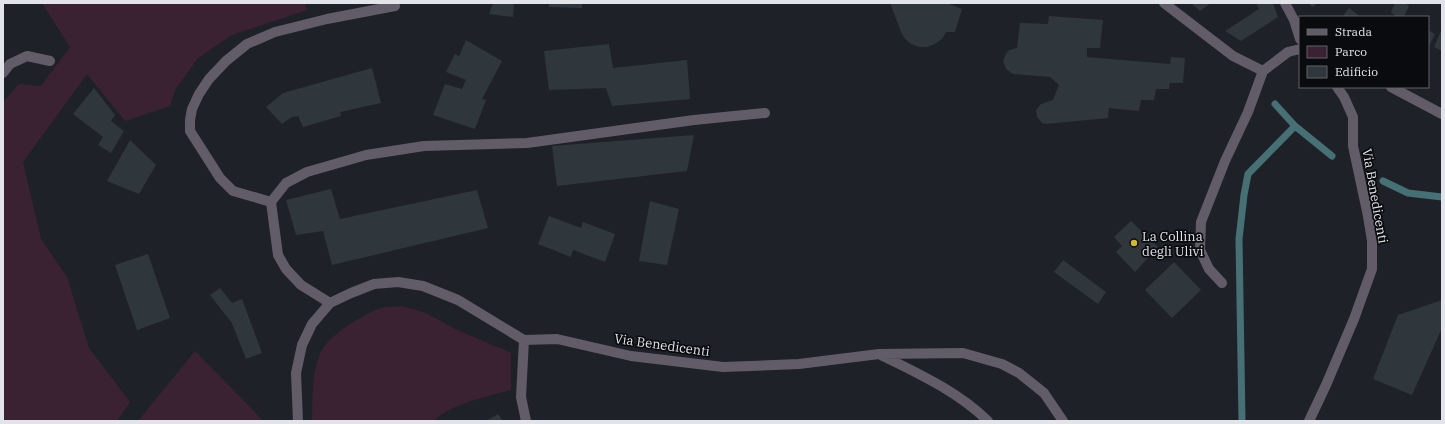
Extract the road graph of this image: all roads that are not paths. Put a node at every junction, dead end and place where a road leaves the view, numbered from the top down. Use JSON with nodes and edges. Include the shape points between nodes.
{"nodes":[{"id":1,"x":1164,"y":3,"type":"edge"},
{"id":2,"x":1285,"y":3,"type":"edge"},
{"id":3,"x":395,"y":6,"type":"dead end"},
{"id":4,"x":1299,"y":36,"type":"edge"},
{"id":5,"x":1299,"y":49,"type":"edge"},
{"id":6,"x":50,"y":61,"type":"dead end"},
{"id":7,"x":1263,"y":71,"type":"junction"},
{"id":8,"x":3,"y":73,"type":"edge"},
{"id":9,"x":1339,"y":88,"type":"edge"},
{"id":10,"x":1393,"y":88,"type":"edge"},
{"id":11,"x":765,"y":113,"type":"dead end"},
{"id":12,"x":1442,"y":114,"type":"edge"},
{"id":13,"x":271,"y":202,"type":"junction"},
{"id":14,"x":1222,"y":283,"type":"dead end"},
{"id":15,"x":330,"y":303,"type":"junction"},
{"id":16,"x":524,"y":340,"type":"junction"},
{"id":17,"x":879,"y":354,"type":"junction"},
{"id":18,"x":298,"y":421,"type":"edge"},
{"id":19,"x":526,"y":421,"type":"edge"},
{"id":20,"x":988,"y":421,"type":"edge"},
{"id":21,"x":1063,"y":421,"type":"edge"},
{"id":22,"x":1309,"y":421,"type":"edge"}],
"edges":[{"from":1,"to":7,"type":"street","via":[[1233,56]]},
{"from":2,"to":4,"type":"street"},
{"from":3,"to":13,"type":"street","via":[[283,30],[247,44],[208,79],[198,94],[192,109],[190,131],[220,178],[233,191]]},
{"from":5,"to":7,"type":"street","via":[[1288,52]]},
{"from":6,"to":8,"type":"street","via":[[27,56],[10,64]]},
{"from":7,"to":14,"type":"street","via":[[1202,222],[1200,250],[1209,269]]},
{"from":9,"to":22,"type":"street","name":"Via Benedicenti","via":[[1353,117],[1353,146],[1372,241],[1372,269],[1354,320]]},
{"from":10,"to":12,"type":"street"},
{"from":11,"to":13,"type":"street","via":[[527,143],[424,146],[366,155],[307,172],[286,183]]},
{"from":13,"to":15,"type":"street","via":[[278,255],[286,270],[301,285]]},
{"from":15,"to":16,"type":"street","via":[[374,284],[398,282],[423,286],[458,300]]},
{"from":15,"to":18,"type":"street","via":[[312,324],[302,345],[296,374]]},
{"from":16,"to":17,"type":"street","name":"Via Benedicenti","via":[[557,339],[632,356],[723,367],[799,364]]},
{"from":16,"to":19,"type":"street","via":[[521,397]]},
{"from":17,"to":20,"type":"street","via":[[938,383]]},
{"from":17,"to":21,"type":"street","name":"Via Benedicenti","via":[[963,354],[1002,364],[1019,373],[1044,393]]}]}
